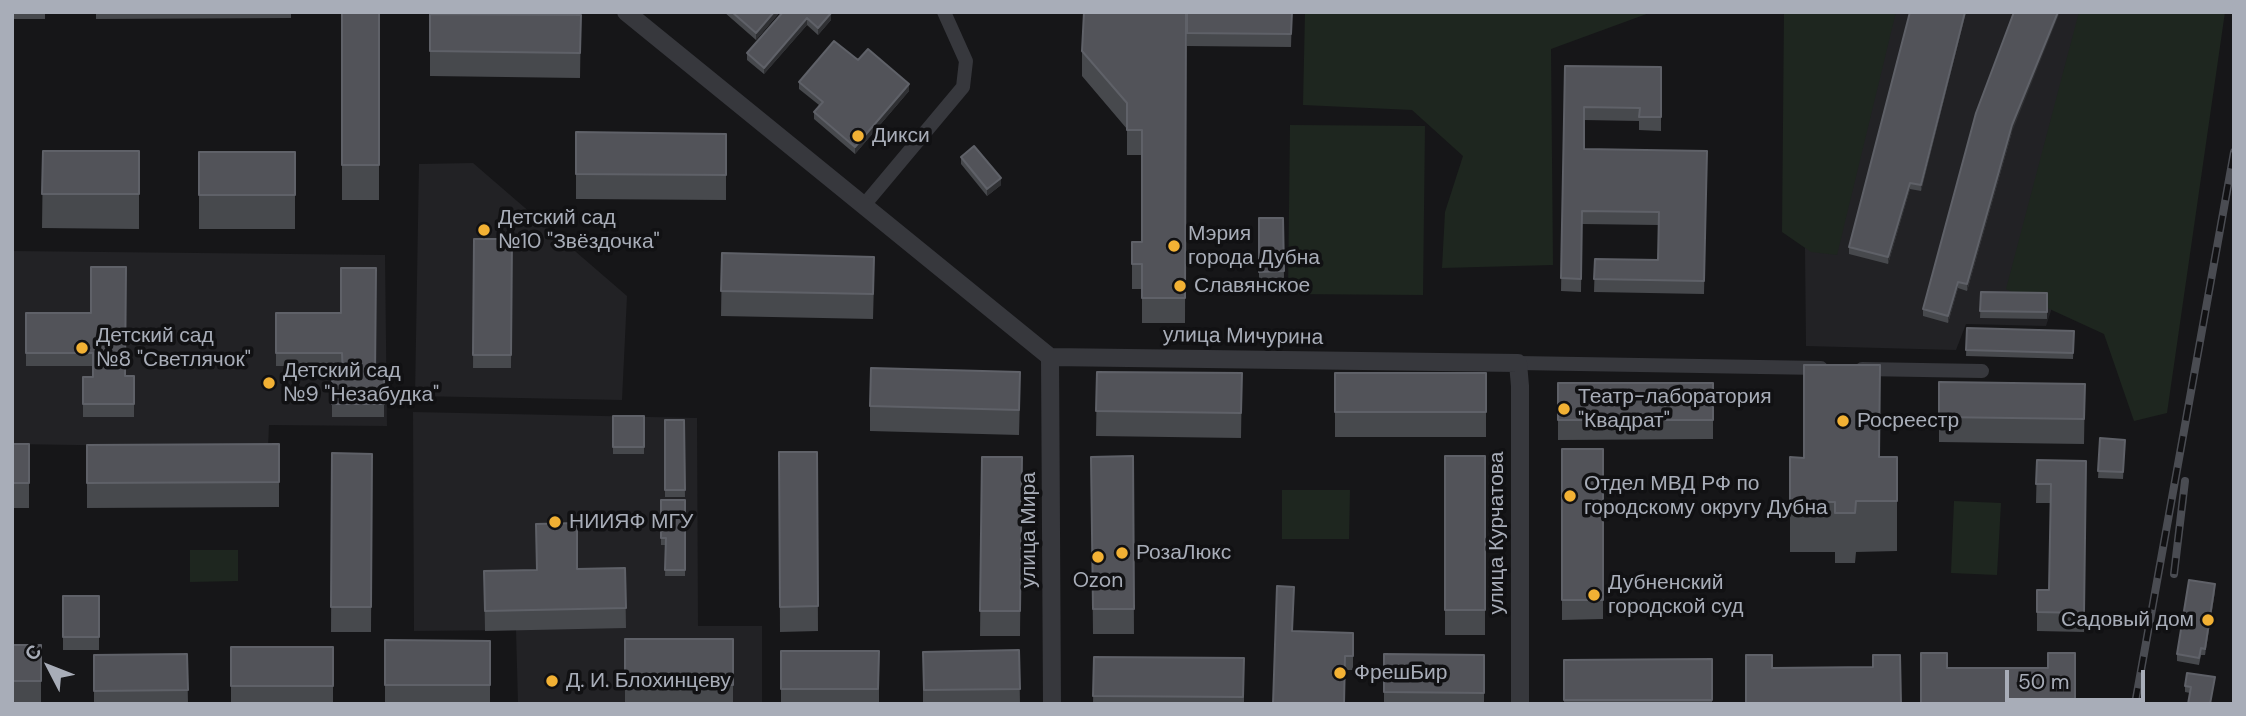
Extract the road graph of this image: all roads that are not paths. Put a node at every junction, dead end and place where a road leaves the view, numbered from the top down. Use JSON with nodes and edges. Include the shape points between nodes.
{"nodes":[{"id":1,"x":626,"y":12,"type":"edge"},
{"id":2,"x":944,"y":12,"type":"edge"},
{"id":3,"x":864,"y":204,"type":"junction"},
{"id":4,"x":1050,"y":357,"type":"junction"},
{"id":5,"x":1518,"y":363,"type":"junction"},
{"id":6,"x":1982,"y":372,"type":"dead end"},
{"id":7,"x":1052,"y":704,"type":"edge"},
{"id":8,"x":1520,"y":704,"type":"edge"}],
"edges":[{"from":1,"to":3,"type":"street"},
{"from":2,"to":3,"type":"street","via":[[966,61],[963,87]]},
{"from":3,"to":4,"type":"street"},
{"from":4,"to":5,"type":"street","name":"улица Мичурина"},
{"from":4,"to":7,"type":"street","name":"улица Мира"},
{"from":5,"to":6,"type":"street","name":"улица Мичурина"},
{"from":5,"to":8,"type":"street","name":"улица Курчатова"}]}
